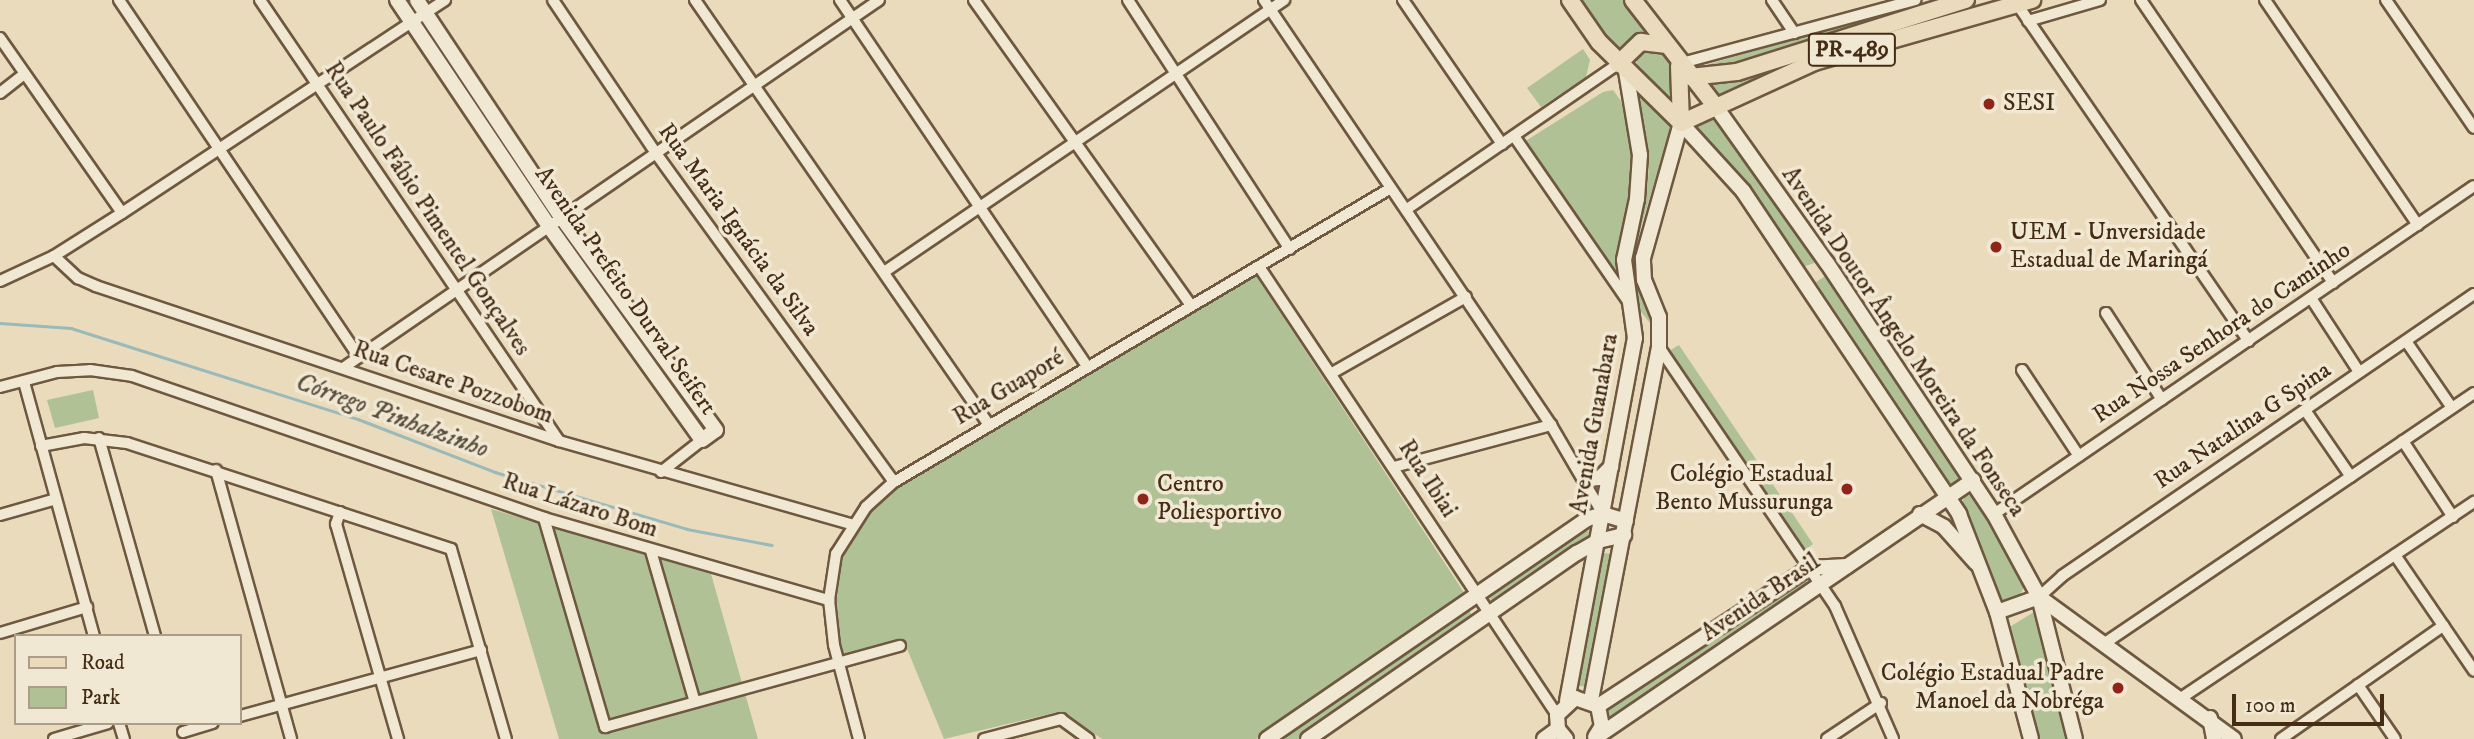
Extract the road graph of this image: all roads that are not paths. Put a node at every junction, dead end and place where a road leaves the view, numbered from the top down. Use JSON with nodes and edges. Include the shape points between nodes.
{"nodes":[{"id":1,"x":119,"y":0,"type":"edge"},
{"id":2,"x":260,"y":0,"type":"edge"},
{"id":3,"x":397,"y":0,"type":"edge"},
{"id":4,"x":417,"y":0,"type":"edge"},
{"id":5,"x":445,"y":0,"type":"edge"},
{"id":6,"x":553,"y":0,"type":"edge"},
{"id":7,"x":695,"y":0,"type":"edge"},
{"id":8,"x":841,"y":0,"type":"edge"},
{"id":9,"x":879,"y":0,"type":"edge"},
{"id":10,"x":974,"y":0,"type":"edge"},
{"id":11,"x":1128,"y":0,"type":"edge"},
{"id":12,"x":1284,"y":0,"type":"edge"},
{"id":13,"x":1403,"y":0,"type":"edge"},
{"id":14,"x":1570,"y":0,"type":"edge"},
{"id":15,"x":1633,"y":0,"type":"edge"},
{"id":16,"x":1772,"y":0,"type":"edge"},
{"id":17,"x":1913,"y":0,"type":"edge"},
{"id":18,"x":1966,"y":0,"type":"edge"},
{"id":19,"x":2100,"y":0,"type":"edge"},
{"id":20,"x":2141,"y":0,"type":"edge"},
{"id":21,"x":2264,"y":0,"type":"edge"},
{"id":22,"x":2386,"y":0,"type":"edge"},
{"id":23,"x":2025,"y":2,"type":"edge"},
{"id":24,"x":1267,"y":5,"type":"edge"},
{"id":25,"x":425,"y":13,"type":"junction"},
{"id":26,"x":852,"y":17,"type":"junction"},
{"id":27,"x":2028,"y":21,"type":"junction"},
{"id":28,"x":412,"y":22,"type":"junction"},
{"id":29,"x":1794,"y":33,"type":"junction"},
{"id":30,"x":0,"y":38,"type":"edge"},
{"id":31,"x":1665,"y":46,"type":"junction"},
{"id":32,"x":1678,"y":64,"type":"junction"},
{"id":33,"x":1622,"y":68,"type":"junction"},
{"id":34,"x":1176,"y":73,"type":"junction"},
{"id":35,"x":24,"y":74,"type":"junction"},
{"id":36,"x":1690,"y":77,"type":"junction"},
{"id":37,"x":753,"y":84,"type":"junction"},
{"id":38,"x":319,"y":85,"type":"junction"},
{"id":39,"x":0,"y":93,"type":"edge"},
{"id":40,"x":1713,"y":108,"type":"junction"},
{"id":41,"x":1682,"y":116,"type":"junction"},
{"id":42,"x":2474,"y":128,"type":"edge"},
{"id":43,"x":1514,"y":136,"type":"junction"},
{"id":44,"x":1075,"y":142,"type":"junction"},
{"id":45,"x":1502,"y":144,"type":"junction"},
{"id":46,"x":222,"y":149,"type":"junction"},
{"id":47,"x":655,"y":152,"type":"junction"},
{"id":48,"x":2474,"y":186,"type":"edge"},
{"id":49,"x":1391,"y":188,"type":"junction"},
{"id":50,"x":979,"y":207,"type":"junction"},
{"id":51,"x":1406,"y":209,"type":"junction"},
{"id":52,"x":122,"y":213,"type":"junction"},
{"id":53,"x":561,"y":217,"type":"junction"},
{"id":54,"x":548,"y":225,"type":"junction"},
{"id":55,"x":2418,"y":225,"type":"junction"},
{"id":56,"x":1290,"y":249,"type":"junction"},
{"id":57,"x":54,"y":256,"type":"junction"},
{"id":58,"x":1260,"y":268,"type":"junction"},
{"id":59,"x":884,"y":272,"type":"junction"},
{"id":60,"x":0,"y":281,"type":"edge"},
{"id":61,"x":2333,"y":283,"type":"junction"},
{"id":62,"x":456,"y":290,"type":"junction"},
{"id":63,"x":2474,"y":294,"type":"edge"},
{"id":64,"x":1466,"y":297,"type":"junction"},
{"id":65,"x":2311,"y":298,"type":"junction"},
{"id":66,"x":1630,"y":304,"type":"junction"},
{"id":67,"x":1191,"y":306,"type":"junction"},
{"id":68,"x":2106,"y":313,"type":"dead end"},
{"id":69,"x":2249,"y":341,"type":"junction"},
{"id":70,"x":2406,"y":341,"type":"junction"},
{"id":71,"x":1659,"y":347,"type":"junction"},
{"id":72,"x":358,"y":356,"type":"junction"},
{"id":73,"x":1087,"y":366,"type":"junction"},
{"id":74,"x":343,"y":368,"type":"junction"},
{"id":75,"x":2022,"y":370,"type":"dead end"},
{"id":76,"x":1332,"y":373,"type":"junction"},
{"id":77,"x":2360,"y":373,"type":"junction"},
{"id":78,"x":23,"y":382,"type":"junction"},
{"id":79,"x":0,"y":387,"type":"edge"},
{"id":80,"x":2474,"y":393,"type":"edge"},
{"id":81,"x":2162,"y":400,"type":"junction"},
{"id":82,"x":2452,"y":408,"type":"junction"},
{"id":83,"x":2305,"y":410,"type":"junction"},
{"id":84,"x":989,"y":425,"type":"junction"},
{"id":85,"x":1552,"y":425,"type":"junction"},
{"id":86,"x":99,"y":438,"type":"junction"},
{"id":87,"x":702,"y":440,"type":"junction"},
{"id":88,"x":559,"y":441,"type":"junction"},
{"id":89,"x":2403,"y":441,"type":"junction"},
{"id":90,"x":41,"y":446,"type":"junction"},
{"id":91,"x":2079,"y":456,"type":"junction"},
{"id":92,"x":1394,"y":467,"type":"junction"},
{"id":93,"x":1612,"y":467,"type":"junction"},
{"id":94,"x":216,"y":470,"type":"junction"},
{"id":95,"x":661,"y":472,"type":"junction"},
{"id":96,"x":2351,"y":477,"type":"junction"},
{"id":97,"x":1585,"y":479,"type":"junction"},
{"id":98,"x":1973,"y":480,"type":"junction"},
{"id":99,"x":894,"y":482,"type":"junction"},
{"id":100,"x":1948,"y":495,"type":"junction"},
{"id":101,"x":55,"y":499,"type":"junction"},
{"id":102,"x":2474,"y":502,"type":"edge"},
{"id":103,"x":340,"y":512,"type":"junction"},
{"id":104,"x":1603,"y":514,"type":"junction"},
{"id":105,"x":1920,"y":514,"type":"junction"},
{"id":106,"x":1994,"y":514,"type":"junction"},
{"id":107,"x":0,"y":515,"type":"edge"},
{"id":108,"x":2453,"y":517,"type":"junction"},
{"id":109,"x":544,"y":519,"type":"junction"},
{"id":110,"x":851,"y":524,"type":"junction"},
{"id":111,"x":1625,"y":528,"type":"junction"},
{"id":112,"x":1598,"y":541,"type":"junction"},
{"id":113,"x":651,"y":551,"type":"junction"},
{"id":114,"x":1577,"y":553,"type":"junction"},
{"id":115,"x":2395,"y":555,"type":"junction"},
{"id":116,"x":1592,"y":565,"type":"junction"},
{"id":117,"x":1847,"y":566,"type":"junction"},
{"id":118,"x":1809,"y":568,"type":"junction"},
{"id":119,"x":1980,"y":569,"type":"junction"},
{"id":120,"x":1822,"y":586,"type":"junction"},
{"id":121,"x":1475,"y":594,"type":"junction"},
{"id":122,"x":2039,"y":597,"type":"junction"},
{"id":123,"x":829,"y":600,"type":"junction"},
{"id":124,"x":87,"y":607,"type":"junction"},
{"id":125,"x":1997,"y":612,"type":"junction"},
{"id":126,"x":1490,"y":615,"type":"junction"},
{"id":127,"x":2443,"y":626,"type":"junction"},
{"id":128,"x":0,"y":633,"type":"edge"},
{"id":129,"x":94,"y":634,"type":"edge"},
{"id":130,"x":154,"y":634,"type":"edge"},
{"id":131,"x":2105,"y":643,"type":"junction"},
{"id":132,"x":900,"y":646,"type":"dead end"},
{"id":133,"x":481,"y":650,"type":"junction"},
{"id":134,"x":840,"y":662,"type":"junction"},
{"id":135,"x":2474,"y":671,"type":"edge"},
{"id":136,"x":381,"y":677,"type":"junction"},
{"id":137,"x":2358,"y":685,"type":"junction"},
{"id":138,"x":2181,"y":698,"type":"junction"},
{"id":139,"x":1567,"y":701,"type":"junction"},
{"id":140,"x":695,"y":702,"type":"junction"},
{"id":141,"x":1595,"y":703,"type":"junction"},
{"id":142,"x":1881,"y":703,"type":"junction"},
{"id":143,"x":281,"y":704,"type":"junction"},
{"id":144,"x":242,"y":715,"type":"edge"},
{"id":145,"x":2210,"y":718,"type":"junction"},
{"id":146,"x":101,"y":725,"type":"edge"},
{"id":147,"x":206,"y":725,"type":"edge"},
{"id":148,"x":1560,"y":728,"type":"edge"},
{"id":149,"x":183,"y":731,"type":"edge"},
{"id":150,"x":1596,"y":737,"type":"edge"},
{"id":151,"x":2236,"y":738,"type":"edge"},
{"id":152,"x":54,"y":739,"type":"edge"},
{"id":153,"x":291,"y":739,"type":"edge"},
{"id":154,"x":398,"y":739,"type":"edge"},
{"id":155,"x":506,"y":739,"type":"edge"},
{"id":156,"x":859,"y":739,"type":"edge"},
{"id":157,"x":984,"y":739,"type":"edge"},
{"id":158,"x":1090,"y":739,"type":"edge"},
{"id":159,"x":1267,"y":739,"type":"edge"},
{"id":160,"x":1308,"y":739,"type":"edge"},
{"id":161,"x":1544,"y":739,"type":"edge"},
{"id":162,"x":1828,"y":739,"type":"edge"},
{"id":163,"x":1893,"y":739,"type":"edge"},
{"id":164,"x":2031,"y":739,"type":"edge"},
{"id":165,"x":2075,"y":739,"type":"edge"},
{"id":166,"x":2214,"y":739,"type":"edge"},
{"id":167,"x":2281,"y":739,"type":"edge"},
{"id":168,"x":2395,"y":739,"type":"edge"}],
"edges":[{"from":1,"to":46,"type":"street"},
{"from":2,"to":38,"type":"street","name":"Rua Paulo Fábio Pimentel Gonçalves"},
{"from":3,"to":28,"type":"street","name":"Avenida Prefeito Durval Seifert"},
{"from":4,"to":25,"type":"street","name":"Avenida Prefeito Durval Seifert"},
{"from":5,"to":25,"type":"street"},
{"from":6,"to":47,"type":"street","name":"Rua Maria Ignácia da Silva"},
{"from":7,"to":37,"type":"street"},
{"from":8,"to":26,"type":"street"},
{"from":9,"to":26,"type":"street"},
{"from":10,"to":44,"type":"street"},
{"from":11,"to":34,"type":"street"},
{"from":12,"to":24,"type":"street"},
{"from":13,"to":45,"type":"street"},
{"from":14,"to":33,"type":"main road","name":"Avenida Doutor Ângelo Moreira da Fonseca"},
{"from":15,"to":31,"type":"main road","name":"Avenida Doutor Ângelo Moreira da Fonseca"},
{"from":16,"to":29,"type":"street"},
{"from":17,"to":29,"type":"street"},
{"from":18,"to":36,"type":"main road","name":"PR-489","number":"PR-489","via":[[1737,72]]},
{"from":19,"to":27,"type":"street"},
{"from":20,"to":61,"type":"street"},
{"from":21,"to":55,"type":"street"},
{"from":22,"to":42,"type":"street"},
{"from":23,"to":27,"type":"street"},
{"from":23,"to":40,"type":"main road","name":"PR-489","number":"PR-489","via":[[1814,62]]},
{"from":24,"to":34,"type":"street"},
{"from":24,"to":49,"type":"street"},
{"from":25,"to":28,"type":"street"},
{"from":25,"to":53,"type":"street","name":"Avenida Prefeito Durval Seifert"},
{"from":26,"to":37,"type":"street"},
{"from":26,"to":50,"type":"street"},
{"from":27,"to":69,"type":"street"},
{"from":28,"to":38,"type":"street"},
{"from":28,"to":54,"type":"street","name":"Avenida Prefeito Durval Seifert"},
{"from":29,"to":32,"type":"street"},
{"from":30,"to":35,"type":"street"},
{"from":31,"to":32,"type":"main road","name":"Avenida Doutor Ângelo Moreira da Fonseca"},
{"from":31,"to":33,"type":"main road","via":[[1641,42]]},
{"from":32,"to":36,"type":"main road","name":"Avenida Doutor Ângelo Moreira da Fonseca"},
{"from":32,"to":41,"type":"main road"},
{"from":33,"to":41,"type":"main road","name":"Avenida Doutor Ângelo Moreira da Fonseca","via":[[1662,105]]},
{"from":33,"to":43,"type":"street"},
{"from":33,"to":66,"type":"street","name":"Avenida Guanabara","via":[[1640,155],[1637,198],[1625,247]]},
{"from":34,"to":44,"type":"street"},
{"from":34,"to":56,"type":"street"},
{"from":35,"to":39,"type":"street"},
{"from":35,"to":52,"type":"street"},
{"from":36,"to":40,"type":"main road","name":"Avenida Doutor Ângelo Moreira da Fonseca"},
{"from":37,"to":47,"type":"street"},
{"from":37,"to":59,"type":"street"},
{"from":38,"to":46,"type":"street"},
{"from":38,"to":62,"type":"street","name":"Rua Paulo Fábio Pimentel Gonçalves"},
{"from":40,"to":41,"type":"main road","name":"PR-489","number":"PR-489"},
{"from":40,"to":98,"type":"street","name":"Avenida Doutor Ângelo Moreira da Fonseca"},
{"from":41,"to":71,"type":"street","name":"Avenida Guanabara","via":[[1643,258],[1644,280],[1659,317]]},
{"from":41,"to":100,"type":"street","name":"Avenida Doutor Ângelo Moreira da Fonseca","via":[[1743,191]]},
{"from":43,"to":45,"type":"street"},
{"from":43,"to":66,"type":"street"},
{"from":44,"to":50,"type":"street"},
{"from":44,"to":67,"type":"street"},
{"from":45,"to":51,"type":"street"},
{"from":46,"to":52,"type":"street"},
{"from":46,"to":72,"type":"street"},
{"from":47,"to":53,"type":"street"},
{"from":47,"to":99,"type":"street","name":"Rua Maria Ignácia da Silva"},
{"from":48,"to":55,"type":"street","name":"Rua Nossa Senhora do Caminho"},
{"from":49,"to":51,"type":"street"},
{"from":49,"to":56,"type":"street","name":"Rua Guaporé"},
{"from":50,"to":59,"type":"street"},
{"from":50,"to":73,"type":"street"},
{"from":51,"to":64,"type":"street"},
{"from":52,"to":57,"type":"street"},
{"from":53,"to":54,"type":"street"},
{"from":53,"to":87,"type":"street","name":"Avenida Prefeito Durval Seifert","via":[[716,430]]},
{"from":54,"to":62,"type":"street"},
{"from":54,"to":87,"type":"street","name":"Avenida Prefeito Durval Seifert"},
{"from":55,"to":61,"type":"street","name":"Rua Nossa Senhora do Caminho"},
{"from":56,"to":58,"type":"street","name":"Rua Guaporé"},
{"from":57,"to":60,"type":"street"},
{"from":57,"to":74,"type":"street","name":"Rua Cesare Pozzobom","via":[[78,278],[96,286]]},
{"from":58,"to":67,"type":"street","name":"Rua Guaporé"},
{"from":58,"to":76,"type":"street","name":"Rua Ibiai"},
{"from":59,"to":84,"type":"street"},
{"from":61,"to":65,"type":"street","name":"Rua Nossa Senhora do Caminho"},
{"from":62,"to":72,"type":"street"},
{"from":62,"to":88,"type":"street","name":"Rua Paulo Fábio Pimentel Gonçalves"},
{"from":63,"to":70,"type":"street","name":"Rua Natalina G Spina"},
{"from":64,"to":76,"type":"street"},
{"from":64,"to":85,"type":"street"},
{"from":65,"to":69,"type":"street","name":"Rua Nossa Senhora do Caminho"},
{"from":65,"to":77,"type":"street"},
{"from":66,"to":93,"type":"street","name":"Avenida Guanabara","via":[[1635,338]]},
{"from":67,"to":73,"type":"street","name":"Rua Guaporé"},
{"from":68,"to":81,"type":"street"},
{"from":69,"to":81,"type":"street","name":"Rua Nossa Senhora do Caminho"},
{"from":70,"to":77,"type":"street","name":"Rua Natalina G Spina"},
{"from":70,"to":82,"type":"street"},
{"from":71,"to":111,"type":"street","name":"Avenida Guanabara"},
{"from":71,"to":118,"type":"street"},
{"from":72,"to":74,"type":"street"},
{"from":73,"to":84,"type":"street","name":"Rua Guaporé"},
{"from":74,"to":88,"type":"street","name":"Rua Cesare Pozzobom"},
{"from":75,"to":91,"type":"street"},
{"from":76,"to":92,"type":"street","name":"Rua Ibiai"},
{"from":77,"to":83,"type":"street","name":"Rua Natalina G Spina"},
{"from":78,"to":79,"type":"street","name":"Rua Lázaro Bom"},
{"from":78,"to":90,"type":"street"},
{"from":78,"to":109,"type":"street","name":"Rua Lázaro Bom","via":[[57,372],[90,370],[146,380]]},
{"from":80,"to":82,"type":"street"},
{"from":81,"to":91,"type":"street","name":"Rua Nossa Senhora do Caminho"},
{"from":82,"to":89,"type":"street"},
{"from":83,"to":96,"type":"street"},
{"from":83,"to":122,"type":"street","name":"Rua Natalina G Spina","via":[[2062,576]]},
{"from":84,"to":99,"type":"street","name":"Rua Guaporé"},
{"from":85,"to":92,"type":"street"},
{"from":85,"to":97,"type":"street"},
{"from":86,"to":90,"type":"street"},
{"from":86,"to":94,"type":"street"},
{"from":86,"to":130,"type":"street"},
{"from":87,"to":95,"type":"street"},
{"from":88,"to":95,"type":"street","name":"Rua Cesare Pozzobom"},
{"from":89,"to":96,"type":"street"},
{"from":89,"to":108,"type":"street"},
{"from":90,"to":101,"type":"street"},
{"from":91,"to":106,"type":"street","name":"Rua Nossa Senhora do Caminho"},
{"from":92,"to":121,"type":"street","name":"Rua Ibiai"},
{"from":93,"to":97,"type":"street","via":[[1600,478]]},
{"from":93,"to":104,"type":"street","name":"Avenida Guanabara"},
{"from":94,"to":103,"type":"street"},
{"from":94,"to":143,"type":"street"},
{"from":95,"to":110,"type":"street","name":"Rua Cesare Pozzobom"},
{"from":96,"to":131,"type":"street"},
{"from":97,"to":104,"type":"street"},
{"from":98,"to":100,"type":"street"},
{"from":98,"to":106,"type":"street","name":"Avenida Doutor Ângelo Moreira da Fonseca"},
{"from":99,"to":110,"type":"street","name":"Rua Guaporé"},
{"from":100,"to":105,"type":"street"},
{"from":100,"to":119,"type":"street","name":"Avenida Doutor Ângelo Moreira da Fonseca"},
{"from":101,"to":107,"type":"street"},
{"from":101,"to":124,"type":"street"},
{"from":102,"to":108,"type":"street"},
{"from":103,"to":133,"type":"street","via":[[451,549]]},
{"from":103,"to":136,"type":"street","via":[[336,524]]},
{"from":104,"to":111,"type":"street"},
{"from":104,"to":112,"type":"street","name":"Avenida Guanabara"},
{"from":104,"to":121,"type":"street","via":[[1587,519]]},
{"from":105,"to":117,"type":"street"},
{"from":105,"to":119,"type":"street","via":[[1944,527]]},
{"from":106,"to":122,"type":"street","name":"Avenida Doutor Ângelo Moreira da Fonseca"},
{"from":108,"to":115,"type":"street"},
{"from":109,"to":113,"type":"street","name":"Rua Lázaro Bom"},
{"from":109,"to":140,"type":"street","via":[[605,727]]},
{"from":110,"to":123,"type":"street","name":"Rua Guaporé","via":[[836,554]]},
{"from":111,"to":112,"type":"street"},
{"from":111,"to":141,"type":"street","name":"Avenida Guanabara"},
{"from":112,"to":114,"type":"street"},
{"from":112,"to":116,"type":"street","name":"Avenida Guanabara"},
{"from":113,"to":123,"type":"street","name":"Rua Lázaro Bom"},
{"from":113,"to":140,"type":"street"},
{"from":114,"to":116,"type":"street"},
{"from":114,"to":126,"type":"street"},
{"from":115,"to":127,"type":"street"},
{"from":115,"to":138,"type":"street"},
{"from":116,"to":139,"type":"street","name":"Avenida Guanabara"},
{"from":117,"to":118,"type":"street","name":"Avenida Brasil"},
{"from":117,"to":120,"type":"street","name":"Avenida Brasil"},
{"from":118,"to":120,"type":"street"},
{"from":118,"to":141,"type":"street","name":"Avenida Brasil"},
{"from":119,"to":125,"type":"street","name":"Avenida Doutor Ângelo Moreira da Fonseca"},
{"from":120,"to":142,"type":"street"},
{"from":120,"to":150,"type":"street","name":"Avenida Brasil"},
{"from":121,"to":126,"type":"street","name":"Rua Ibiai"},
{"from":121,"to":159,"type":"street"},
{"from":122,"to":125,"type":"street"},
{"from":122,"to":131,"type":"street"},
{"from":122,"to":165,"type":"street","name":"Avenida Doutor Ângelo Moreira da Fonseca"},
{"from":123,"to":134,"type":"street","name":"Rua Guaporé"},
{"from":124,"to":128,"type":"street"},
{"from":124,"to":129,"type":"street"},
{"from":125,"to":164,"type":"street","name":"Avenida Doutor Ângelo Moreira da Fonseca"},
{"from":126,"to":148,"type":"street","name":"Rua Ibiai"},
{"from":126,"to":160,"type":"street"},
{"from":127,"to":135,"type":"street"},
{"from":127,"to":137,"type":"street"},
{"from":131,"to":138,"type":"street"},
{"from":132,"to":134,"type":"street"},
{"from":133,"to":136,"type":"street"},
{"from":133,"to":155,"type":"street"},
{"from":134,"to":140,"type":"street"},
{"from":134,"to":156,"type":"street","name":"Rua Guaporé"},
{"from":136,"to":143,"type":"street"},
{"from":136,"to":154,"type":"street"},
{"from":137,"to":167,"type":"street"},
{"from":137,"to":168,"type":"street"},
{"from":138,"to":145,"type":"street"},
{"from":139,"to":141,"type":"street"},
{"from":139,"to":148,"type":"street"},
{"from":141,"to":150,"type":"street","name":"Avenida Guanabara","via":[[1602,726]]},
{"from":142,"to":162,"type":"street"},
{"from":142,"to":163,"type":"street"},
{"from":143,"to":144,"type":"street"},
{"from":143,"to":153,"type":"street"},
{"from":145,"to":151,"type":"street"},
{"from":145,"to":166,"type":"street"},
{"from":146,"to":152,"type":"street"},
{"from":147,"to":149,"type":"street"},
{"from":148,"to":161,"type":"street"},
{"from":157,"to":158,"type":"street","via":[[1061,719]]}]}
